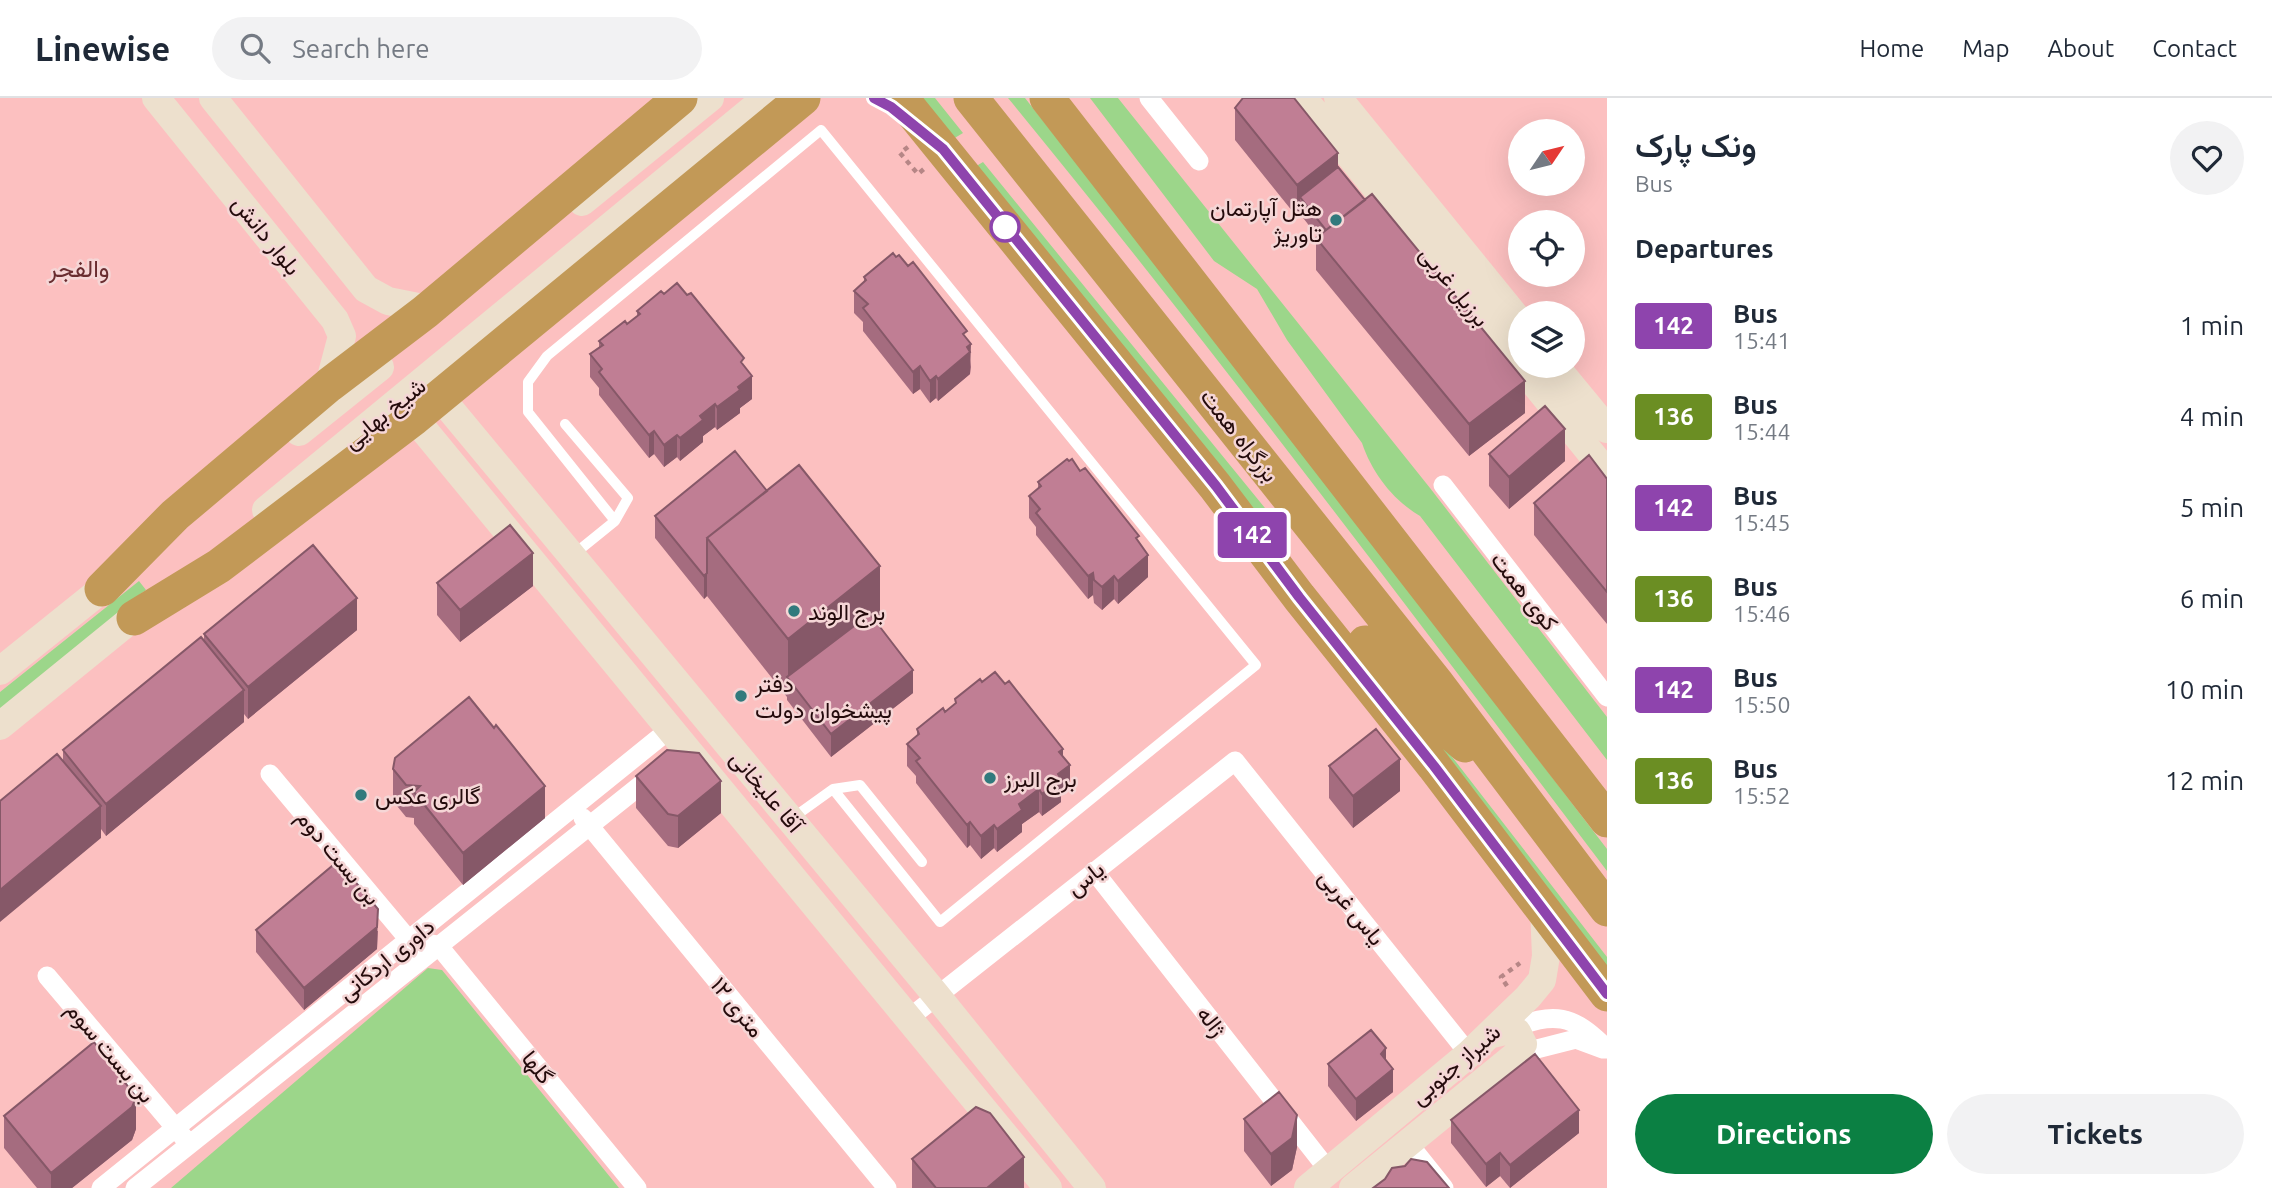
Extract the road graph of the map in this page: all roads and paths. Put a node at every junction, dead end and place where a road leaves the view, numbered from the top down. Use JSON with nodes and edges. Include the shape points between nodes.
{"nodes":[{"id":1,"x":156,"y":98,"type":"edge"},
{"id":2,"x":213,"y":98,"type":"edge"},
{"id":3,"x":680,"y":98,"type":"edge"},
{"id":4,"x":710,"y":98,"type":"edge"},
{"id":5,"x":766,"y":98,"type":"edge"},
{"id":6,"x":803,"y":98,"type":"edge"},
{"id":7,"x":874,"y":98,"type":"edge"},
{"id":8,"x":901,"y":98,"type":"edge"},
{"id":9,"x":971,"y":98,"type":"edge"},
{"id":10,"x":1149,"y":98,"type":"edge"},
{"id":11,"x":1303,"y":98,"type":"edge"},
{"id":12,"x":1338,"y":98,"type":"edge"},
{"id":13,"x":1058,"y":106,"type":"edge"},
{"id":14,"x":943,"y":149,"type":"junction"},
{"id":15,"x":900,"y":153,"type":"dead end"},
{"id":16,"x":1199,"y":161,"type":"dead end"},
{"id":17,"x":918,"y":174,"type":"dead end"},
{"id":18,"x":348,"y":265,"type":"junction"},
{"id":19,"x":316,"y":296,"type":"junction"},
{"id":20,"x":1508,"y":307,"type":"edge"},
{"id":21,"x":428,"y":309,"type":"junction"},
{"id":22,"x":1565,"y":378,"type":"edge"},
{"id":23,"x":338,"y":389,"type":"junction"},
{"id":24,"x":427,"y":407,"type":"junction"},
{"id":25,"x":565,"y":424,"type":"dead end"},
{"id":26,"x":1607,"y":429,"type":"edge"},
{"id":27,"x":1607,"y":473,"type":"edge"},
{"id":28,"x":1443,"y":485,"type":"dead end"},
{"id":29,"x":1216,"y":486,"type":"junction"},
{"id":30,"x":541,"y":519,"type":"junction"},
{"id":31,"x":615,"y":521,"type":"junction"},
{"id":32,"x":515,"y":540,"type":"junction"},
{"id":33,"x":572,"y":556,"type":"junction"},
{"id":34,"x":102,"y":589,"type":"joint"},
{"id":35,"x":134,"y":618,"type":"junction"},
{"id":36,"x":0,"y":671,"type":"edge"},
{"id":37,"x":1607,"y":697,"type":"edge"},
{"id":38,"x":705,"y":716,"type":"junction"},
{"id":39,"x":0,"y":726,"type":"edge"},
{"id":40,"x":678,"y":738,"type":"junction"},
{"id":41,"x":1235,"y":761,"type":"joint"},
{"id":42,"x":270,"y":774,"type":"dead end"},
{"id":43,"x":833,"y":789,"type":"junction"},
{"id":44,"x":1521,"y":793,"type":"junction"},
{"id":45,"x":574,"y":806,"type":"junction"},
{"id":46,"x":790,"y":820,"type":"junction"},
{"id":47,"x":1607,"y":820,"type":"edge"},
{"id":48,"x":590,"y":826,"type":"junction"},
{"id":49,"x":922,"y":862,"type":"dead end"},
{"id":50,"x":1094,"y":871,"type":"junction"},
{"id":51,"x":1544,"y":909,"type":"junction"},
{"id":52,"x":1607,"y":909,"type":"edge"},
{"id":53,"x":409,"y":940,"type":"junction"},
{"id":54,"x":438,"y":945,"type":"junction"},
{"id":55,"x":47,"y":976,"type":"dead end"},
{"id":56,"x":1607,"y":994,"type":"edge"},
{"id":57,"x":936,"y":996,"type":"junction"},
{"id":58,"x":908,"y":1018,"type":"junction"},
{"id":59,"x":1506,"y":1039,"type":"junction"},
{"id":60,"x":1607,"y":1050,"type":"edge"},
{"id":61,"x":1469,"y":1054,"type":"junction"},
{"id":62,"x":176,"y":1128,"type":"junction"},
{"id":63,"x":1408,"y":1143,"type":"junction"},
{"id":64,"x":188,"y":1144,"type":"junction"},
{"id":65,"x":1318,"y":1180,"type":"edge"},
{"id":66,"x":101,"y":1188,"type":"edge"},
{"id":67,"x":135,"y":1188,"type":"edge"},
{"id":68,"x":637,"y":1188,"type":"edge"},
{"id":69,"x":887,"y":1188,"type":"edge"},
{"id":70,"x":1048,"y":1188,"type":"edge"},
{"id":71,"x":1092,"y":1188,"type":"edge"},
{"id":72,"x":1353,"y":1188,"type":"edge"},
{"id":73,"x":1444,"y":1188,"type":"edge"}],
"edges":[{"from":1,"to":19,"type":"street","name":"بلوار دانش"},
{"from":2,"to":18,"type":"street","name":"بلوار دانش"},
{"from":3,"to":21,"type":"highway"},
{"from":4,"to":23,"type":"street","name":"شیخ بهایی"},
{"from":5,"to":35,"type":"street","name":"شیخ بهایی"},
{"from":6,"to":24,"type":"highway"},
{"from":7,"to":14,"type":"highway"},
{"from":8,"to":14,"type":"highway"},
{"from":9,"to":44,"type":"highway","name":"بزرگراه همت"},
{"from":10,"to":16,"type":"street"},
{"from":11,"to":27,"type":"street","name":"برزیل غربی"},
{"from":12,"to":20,"type":"street","name":"برزیل غربی"},
{"from":13,"to":47,"type":"highway"},
{"from":14,"to":29,"type":"highway"},
{"from":15,"to":17,"type":"path"},
{"from":18,"to":19,"type":"street","via":[[344,289],[328,299]]},
{"from":18,"to":21,"type":"street","name":"بلوار دانش","via":[[366,289],[388,301]]},
{"from":19,"to":23,"type":"street","name":"بلوار دانش","via":[[342,336]]},
{"from":21,"to":23,"type":"highway"},
{"from":22,"to":26,"type":"street"},
{"from":23,"to":34,"type":"highway","via":[[175,515]]},
{"from":24,"to":30,"type":"street","name":"آقا علیخانی"},
{"from":24,"to":32,"type":"street","name":"آقا علیخانی"},
{"from":24,"to":35,"type":"highway","via":[[219,566]]},
{"from":25,"to":31,"type":"lane","via":[[628,498]]},
{"from":28,"to":37,"type":"street","name":"کوی همت"},
{"from":29,"to":44,"type":"highway","via":[[1307,572],[1415,702]]},
{"from":29,"to":51,"type":"highway"},
{"from":30,"to":32,"type":"street"},
{"from":30,"to":33,"type":"street","name":"آقا علیخانی"},
{"from":31,"to":33,"type":"lane"},
{"from":31,"to":43,"type":"lane","via":[[528,412],[528,382],[547,356],[821,130],[1256,665],[940,922]]},
{"from":32,"to":40,"type":"street","name":"آقا علیخانی"},
{"from":33,"to":38,"type":"street","name":"آقا علیخانی"},
{"from":34,"to":36,"type":"street"},
{"from":35,"to":39,"type":"street","name":"شیخ بهایی"},
{"from":38,"to":40,"type":"street"},
{"from":38,"to":46,"type":"street","name":"آقا علیخانی"},
{"from":40,"to":45,"type":"street","name":"داوری اردکانی"},
{"from":40,"to":48,"type":"street","name":"داوری اردکانی"},
{"from":40,"to":58,"type":"street","name":"آقا علیخانی"},
{"from":41,"to":50,"type":"street","name":"یاس"},
{"from":41,"to":61,"type":"street","name":"یاس غربی"},
{"from":42,"to":53,"type":"street","name":"بن بست دوم"},
{"from":43,"to":46,"type":"lane"},
{"from":43,"to":49,"type":"lane","via":[[860,785]]},
{"from":44,"to":52,"type":"highway","name":"بزرگراه همت"},
{"from":45,"to":48,"type":"street","name":"۱۲ متری"},
{"from":45,"to":53,"type":"street","name":"داوری اردکانی"},
{"from":46,"to":57,"type":"street","name":"آقا علیخانی"},
{"from":48,"to":54,"type":"street","name":"داوری اردکانی"},
{"from":48,"to":69,"type":"street","name":"۱۲ متری"},
{"from":50,"to":57,"type":"street","name":"یاس"},
{"from":50,"to":65,"type":"street","name":"ژاله"},
{"from":51,"to":56,"type":"highway"},
{"from":51,"to":59,"type":"street","name":"شیراز جنوبی","via":[[1542,980]]},
{"from":53,"to":54,"type":"street"},
{"from":53,"to":62,"type":"street","name":"داوری اردکانی"},
{"from":54,"to":64,"type":"street","name":"داوری اردکانی"},
{"from":54,"to":68,"type":"street","name":"گلها"},
{"from":55,"to":62,"type":"street","name":"بن بست سوم"},
{"from":57,"to":58,"type":"street","name":"یاس"},
{"from":57,"to":71,"type":"street","name":"آقا علیخانی"},
{"from":58,"to":70,"type":"street","name":"آقا علیخانی"},
{"from":59,"to":60,"type":"street","via":[[1576,1039]]},
{"from":59,"to":60,"type":"street","via":[[1541,1019],[1564,1019],[1585,1027]]},
{"from":59,"to":61,"type":"street","name":"شیراز جنوبی"},
{"from":59,"to":63,"type":"street","name":"شیراز جنوبی"},
{"from":61,"to":65,"type":"street","name":"شیراز جنوبی"},
{"from":62,"to":64,"type":"street","name":"بن بست سوم"},
{"from":62,"to":66,"type":"street","name":"داوری اردکانی"},
{"from":63,"to":72,"type":"street","name":"شیراز جنوبی"},
{"from":63,"to":73,"type":"street"},
{"from":64,"to":67,"type":"street","name":"داوری اردکانی"}]}
